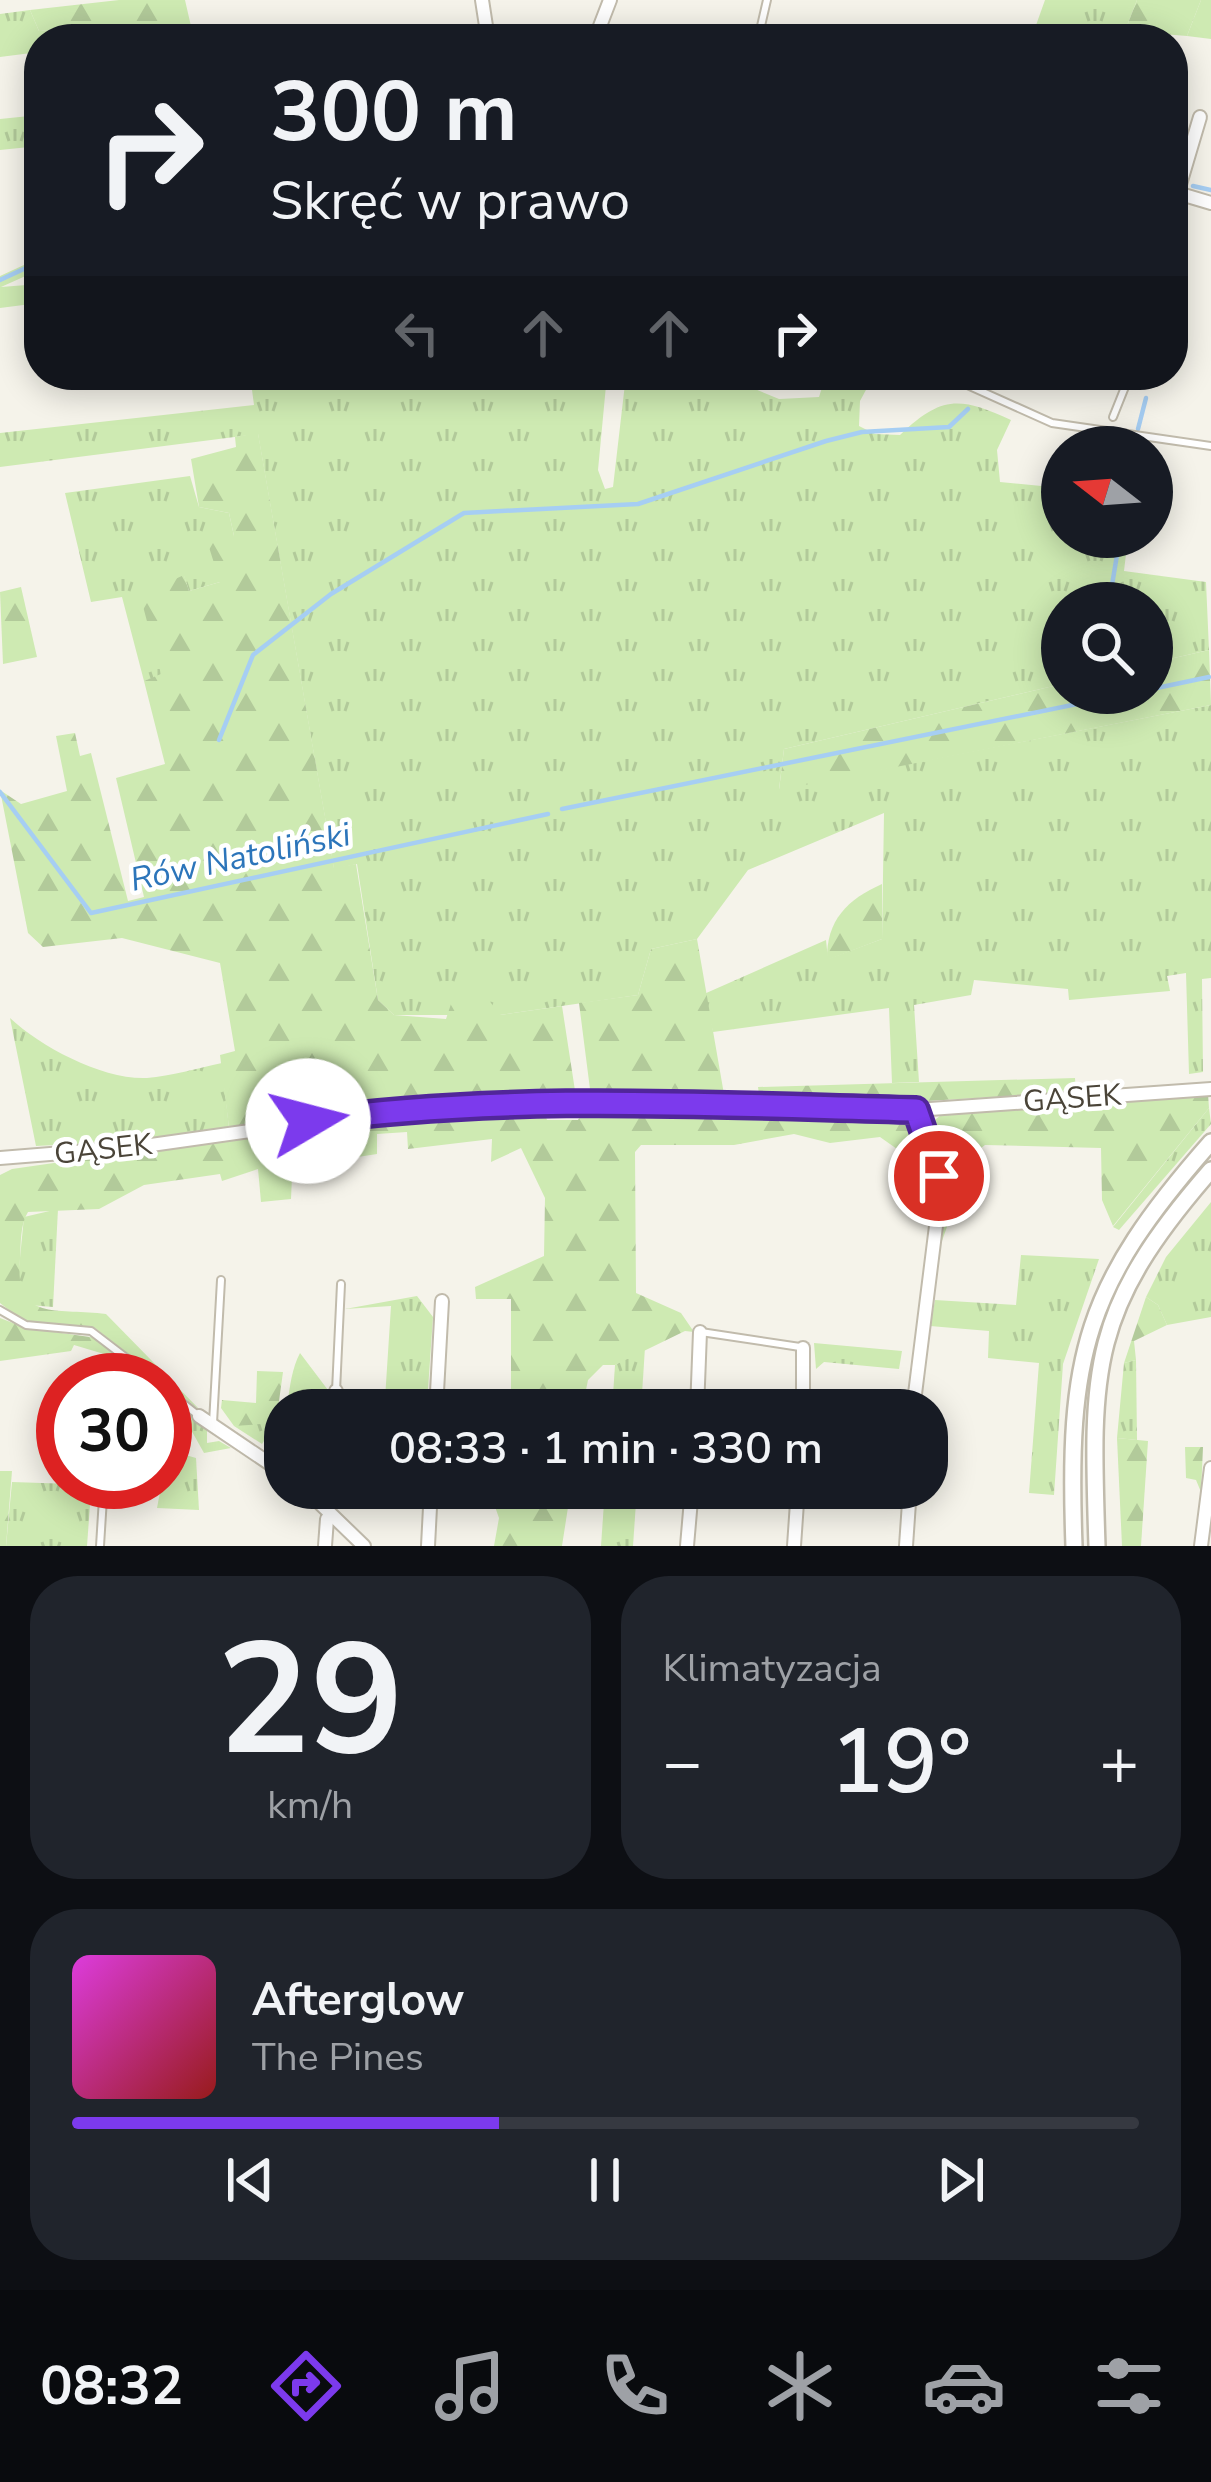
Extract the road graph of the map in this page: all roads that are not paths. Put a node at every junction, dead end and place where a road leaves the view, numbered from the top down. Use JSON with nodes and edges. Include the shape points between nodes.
{"nodes":[{"id":1,"x":1205,"y":117,"type":"edge"},
{"id":2,"x":1188,"y":162,"type":"edge"},
{"id":3,"x":978,"y":390,"type":"edge"},
{"id":4,"x":1124,"y":390,"type":"edge"},
{"id":5,"x":1113,"y":417,"type":"dead end"},
{"id":6,"x":1211,"y":446,"type":"edge"},
{"id":7,"x":1211,"y":1089,"type":"edge"},
{"id":8,"x":916,"y":1110,"type":"junction"},
{"id":9,"x":1211,"y":1142,"type":"edge"},
{"id":10,"x":0,"y":1158,"type":"edge"},
{"id":11,"x":1211,"y":1170,"type":"edge"},
{"id":12,"x":221,"y":1280,"type":"dead end"},
{"id":13,"x":340,"y":1284,"type":"dead end"},
{"id":14,"x":442,"y":1300,"type":"dead end"},
{"id":15,"x":0,"y":1310,"type":"edge"},
{"id":16,"x":700,"y":1331,"type":"joint"},
{"id":17,"x":803,"y":1348,"type":"joint"},
{"id":18,"x":120,"y":1353,"type":"edge"},
{"id":19,"x":336,"y":1389,"type":"edge"},
{"id":20,"x":437,"y":1389,"type":"edge"},
{"id":21,"x":698,"y":1389,"type":"edge"},
{"id":22,"x":803,"y":1389,"type":"edge"},
{"id":23,"x":916,"y":1389,"type":"edge"},
{"id":24,"x":192,"y":1409,"type":"edge"},
{"id":25,"x":206,"y":1420,"type":"junction"},
{"id":26,"x":264,"y":1460,"type":"edge"},
{"id":27,"x":1211,"y":1468,"type":"edge"},
{"id":28,"x":102,"y":1509,"type":"edge"},
{"id":29,"x":330,"y":1509,"type":"edge"},
{"id":30,"x":430,"y":1509,"type":"edge"},
{"id":31,"x":690,"y":1509,"type":"edge"},
{"id":32,"x":797,"y":1509,"type":"edge"},
{"id":33,"x":909,"y":1509,"type":"edge"},
{"id":34,"x":327,"y":1519,"type":"dead end"},
{"id":35,"x":100,"y":1546,"type":"edge"},
{"id":36,"x":325,"y":1546,"type":"edge"},
{"id":37,"x":364,"y":1546,"type":"edge"},
{"id":38,"x":428,"y":1546,"type":"edge"},
{"id":39,"x":687,"y":1546,"type":"edge"},
{"id":40,"x":794,"y":1546,"type":"edge"},
{"id":41,"x":906,"y":1546,"type":"edge"},
{"id":42,"x":1074,"y":1546,"type":"edge"},
{"id":43,"x":1097,"y":1546,"type":"edge"},
{"id":44,"x":1201,"y":1546,"type":"edge"}],
"edges":[{"from":1,"to":2,"type":"street"},
{"from":3,"to":6,"type":"lane","via":[[1052,423]]},
{"from":4,"to":5,"type":"lane"},
{"from":7,"to":8,"type":"street","name":"GĄSEK"},
{"from":8,"to":10,"type":"street","name":"GĄSEK","via":[[628,1100],[433,1105]]},
{"from":8,"to":23,"type":"street","via":[[940,1194]]},
{"from":9,"to":42,"type":"street","via":[[1137,1229],[1094,1312],[1077,1392]]},
{"from":11,"to":43,"type":"street","via":[[1141,1257],[1106,1336],[1093,1416]]},
{"from":12,"to":25,"type":"lane"},
{"from":13,"to":19,"type":"lane"},
{"from":14,"to":20,"type":"street"},
{"from":15,"to":18,"type":"lane","via":[[26,1324],[91,1331]]},
{"from":16,"to":17,"type":"lane"},
{"from":16,"to":21,"type":"street"},
{"from":17,"to":22,"type":"street"},
{"from":24,"to":25,"type":"lane"},
{"from":25,"to":26,"type":"street"},
{"from":27,"to":44,"type":"street"},
{"from":28,"to":35,"type":"lane"},
{"from":29,"to":37,"type":"street"},
{"from":30,"to":38,"type":"street"},
{"from":31,"to":39,"type":"street"},
{"from":32,"to":40,"type":"street"},
{"from":33,"to":41,"type":"street"},
{"from":34,"to":36,"type":"street"}]}
